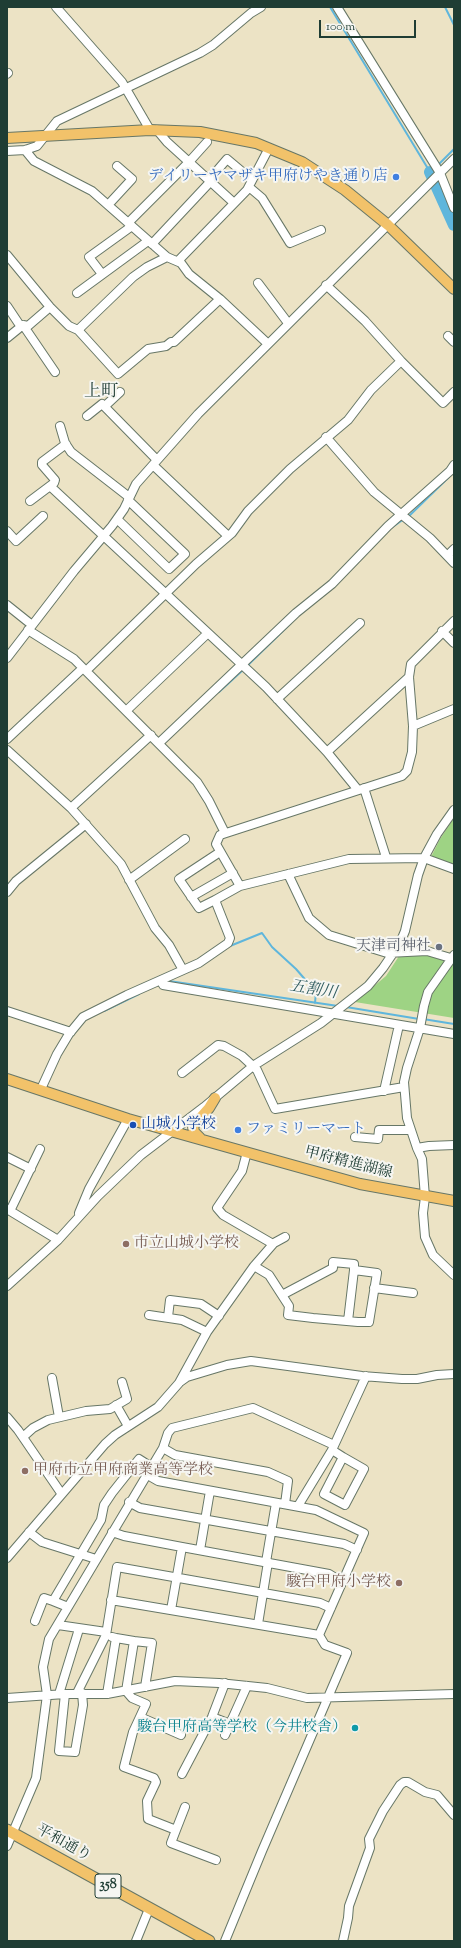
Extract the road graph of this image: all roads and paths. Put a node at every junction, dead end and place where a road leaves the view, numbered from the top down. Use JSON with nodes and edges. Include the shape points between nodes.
{"nodes":[{"id":1,"x":56,"y":7,"type":"edge"},
{"id":2,"x":261,"y":7,"type":"edge"},
{"id":3,"x":337,"y":7,"type":"edge"},
{"id":4,"x":124,"y":88,"type":"junction"},
{"id":5,"x":153,"y":130,"type":"junction"},
{"id":6,"x":47,"y":136,"type":"junction"},
{"id":7,"x":7,"y":138,"type":"edge"},
{"id":8,"x":207,"y":142,"type":"dead end"},
{"id":9,"x":269,"y":148,"type":"junction"},
{"id":10,"x":25,"y":150,"type":"junction"},
{"id":11,"x":7,"y":151,"type":"edge"},
{"id":12,"x":454,"y":159,"type":"edge"},
{"id":13,"x":190,"y":162,"type":"junction"},
{"id":14,"x":117,"y":166,"type":"dead end"},
{"id":15,"x":438,"y":171,"type":"junction"},
{"id":16,"x":210,"y":180,"type":"junction"},
{"id":17,"x":251,"y":183,"type":"junction"},
{"id":18,"x":234,"y":203,"type":"junction"},
{"id":19,"x":108,"y":205,"type":"junction"},
{"id":20,"x":454,"y":208,"type":"edge"},
{"id":21,"x":130,"y":225,"type":"junction"},
{"id":22,"x":388,"y":225,"type":"junction"},
{"id":23,"x":321,"y":230,"type":"dead end"},
{"id":24,"x":150,"y":242,"type":"junction"},
{"id":25,"x":7,"y":255,"type":"edge"},
{"id":26,"x":167,"y":257,"type":"junction"},
{"id":27,"x":178,"y":261,"type":"junction"},
{"id":28,"x":102,"y":274,"type":"junction"},
{"id":29,"x":258,"y":283,"type":"dead end"},
{"id":30,"x":326,"y":285,"type":"junction"},
{"id":31,"x":454,"y":289,"type":"edge"},
{"id":32,"x":77,"y":293,"type":"dead end"},
{"id":33,"x":220,"y":299,"type":"junction"},
{"id":34,"x":7,"y":306,"type":"edge"},
{"id":35,"x":50,"y":307,"type":"junction"},
{"id":36,"x":288,"y":323,"type":"junction"},
{"id":37,"x":22,"y":326,"type":"junction"},
{"id":38,"x":78,"y":330,"type":"junction"},
{"id":39,"x":7,"y":338,"type":"edge"},
{"id":40,"x":267,"y":343,"type":"junction"},
{"id":41,"x":401,"y":361,"type":"junction"},
{"id":42,"x":55,"y":372,"type":"dead end"},
{"id":43,"x":120,"y":392,"type":"dead end"},
{"id":44,"x":454,"y":392,"type":"edge"},
{"id":45,"x":105,"y":406,"type":"junction"},
{"id":46,"x":87,"y":416,"type":"dead end"},
{"id":47,"x":60,"y":426,"type":"dead end"},
{"id":48,"x":326,"y":437,"type":"junction"},
{"id":49,"x":66,"y":444,"type":"junction"},
{"id":50,"x":155,"y":462,"type":"junction"},
{"id":51,"x":454,"y":465,"type":"edge"},
{"id":52,"x":50,"y":486,"type":"junction"},
{"id":53,"x":128,"y":498,"type":"junction"},
{"id":54,"x":30,"y":502,"type":"dead end"},
{"id":55,"x":44,"y":516,"type":"dead end"},
{"id":56,"x":405,"y":518,"type":"junction"},
{"id":57,"x":117,"y":519,"type":"junction"},
{"id":58,"x":7,"y":531,"type":"edge"},
{"id":59,"x":104,"y":536,"type":"junction"},
{"id":60,"x":228,"y":536,"type":"junction"},
{"id":61,"x":454,"y":549,"type":"edge"},
{"id":62,"x":448,"y":555,"type":"junction"},
{"id":63,"x":454,"y":563,"type":"edge"},
{"id":64,"x":166,"y":593,"type":"junction"},
{"id":65,"x":7,"y":605,"type":"edge"},
{"id":66,"x":454,"y":621,"type":"edge"},
{"id":67,"x":360,"y":623,"type":"dead end"},
{"id":68,"x":30,"y":627,"type":"junction"},
{"id":69,"x":442,"y":631,"type":"junction"},
{"id":70,"x":208,"y":633,"type":"junction"},
{"id":71,"x":454,"y":643,"type":"edge"},
{"id":72,"x":9,"y":653,"type":"edge"},
{"id":73,"x":243,"y":667,"type":"junction"},
{"id":74,"x":85,"y":669,"type":"junction"},
{"id":75,"x":409,"y":677,"type":"junction"},
{"id":76,"x":277,"y":699,"type":"junction"},
{"id":77,"x":454,"y":709,"type":"edge"},
{"id":78,"x":126,"y":710,"type":"junction"},
{"id":79,"x":413,"y":726,"type":"junction"},
{"id":80,"x":151,"y":735,"type":"junction"},
{"id":81,"x":7,"y":739,"type":"edge"},
{"id":82,"x":159,"y":743,"type":"junction"},
{"id":83,"x":7,"y":750,"type":"edge"},
{"id":84,"x":327,"y":752,"type":"junction"},
{"id":85,"x":361,"y":789,"type":"junction"},
{"id":86,"x":71,"y":808,"type":"junction"},
{"id":87,"x":454,"y":810,"type":"edge"},
{"id":88,"x":86,"y":824,"type":"junction"},
{"id":89,"x":225,"y":833,"type":"junction"},
{"id":90,"x":185,"y":839,"type":"dead end"},
{"id":91,"x":220,"y":852,"type":"junction"},
{"id":92,"x":386,"y":857,"type":"junction"},
{"id":93,"x":424,"y":858,"type":"junction"},
{"id":94,"x":454,"y":869,"type":"edge"},
{"id":95,"x":233,"y":873,"type":"junction"},
{"id":96,"x":288,"y":874,"type":"junction"},
{"id":97,"x":129,"y":880,"type":"junction"},
{"id":98,"x":240,"y":886,"type":"junction"},
{"id":99,"x":7,"y":892,"type":"edge"},
{"id":100,"x":191,"y":897,"type":"junction"},
{"id":101,"x":215,"y":900,"type":"junction"},
{"id":102,"x":394,"y":953,"type":"junction"},
{"id":103,"x":453,"y":958,"type":"edge"},
{"id":104,"x":184,"y":970,"type":"junction"},
{"id":105,"x":161,"y":980,"type":"junction"},
{"id":106,"x":7,"y":1011,"type":"edge"},
{"id":107,"x":335,"y":1012,"type":"junction"},
{"id":108,"x":421,"y":1023,"type":"junction"},
{"id":109,"x":399,"y":1025,"type":"junction"},
{"id":110,"x":71,"y":1032,"type":"junction"},
{"id":111,"x":454,"y":1034,"type":"edge"},
{"id":112,"x":253,"y":1066,"type":"junction"},
{"id":113,"x":182,"y":1073,"type":"dead end"},
{"id":114,"x":7,"y":1079,"type":"edge"},
{"id":115,"x":404,"y":1087,"type":"junction"},
{"id":116,"x":41,"y":1089,"type":"junction"},
{"id":117,"x":384,"y":1091,"type":"junction"},
{"id":118,"x":215,"y":1098,"type":"junction"},
{"id":119,"x":128,"y":1119,"type":"junction"},
{"id":120,"x":410,"y":1130,"type":"junction"},
{"id":121,"x":173,"y":1131,"type":"junction"},
{"id":122,"x":355,"y":1137,"type":"dead end"},
{"id":123,"x":200,"y":1138,"type":"junction"},
{"id":124,"x":454,"y":1146,"type":"edge"},
{"id":125,"x":416,"y":1148,"type":"junction"},
{"id":126,"x":40,"y":1149,"type":"dead end"},
{"id":127,"x":247,"y":1152,"type":"junction"},
{"id":128,"x":7,"y":1157,"type":"edge"},
{"id":129,"x":31,"y":1169,"type":"junction"},
{"id":130,"x":89,"y":1189,"type":"junction"},
{"id":131,"x":98,"y":1196,"type":"junction"},
{"id":132,"x":425,"y":1197,"type":"junction"},
{"id":133,"x":454,"y":1201,"type":"edge"},
{"id":134,"x":9,"y":1210,"type":"edge"},
{"id":135,"x":76,"y":1219,"type":"junction"},
{"id":136,"x":285,"y":1237,"type":"dead end"},
{"id":137,"x":58,"y":1240,"type":"junction"},
{"id":138,"x":272,"y":1244,"type":"junction"},
{"id":139,"x":254,"y":1266,"type":"junction"},
{"id":140,"x":354,"y":1270,"type":"junction"},
{"id":141,"x":454,"y":1275,"type":"edge"},
{"id":142,"x":7,"y":1286,"type":"edge"},
{"id":143,"x":374,"y":1288,"type":"junction"},
{"id":144,"x":413,"y":1292,"type":"dead end"},
{"id":145,"x":282,"y":1295,"type":"junction"},
{"id":146,"x":149,"y":1315,"type":"dead end"},
{"id":147,"x":219,"y":1316,"type":"junction"},
{"id":148,"x":168,"y":1317,"type":"junction"},
{"id":149,"x":348,"y":1321,"type":"junction"},
{"id":150,"x":207,"y":1332,"type":"junction"},
{"id":151,"x":454,"y":1374,"type":"edge"},
{"id":152,"x":366,"y":1376,"type":"junction"},
{"id":153,"x":52,"y":1378,"type":"dead end"},
{"id":154,"x":122,"y":1382,"type":"dead end"},
{"id":155,"x":179,"y":1384,"type":"junction"},
{"id":156,"x":116,"y":1405,"type":"junction"},
{"id":157,"x":7,"y":1417,"type":"edge"},
{"id":158,"x":59,"y":1418,"type":"junction"},
{"id":159,"x":128,"y":1426,"type":"junction"},
{"id":160,"x":23,"y":1437,"type":"junction"},
{"id":161,"x":333,"y":1447,"type":"junction"},
{"id":162,"x":163,"y":1448,"type":"junction"},
{"id":163,"x":343,"y":1457,"type":"junction"},
{"id":164,"x":150,"y":1466,"type":"junction"},
{"id":165,"x":146,"y":1474,"type":"junction"},
{"id":166,"x":210,"y":1491,"type":"junction"},
{"id":167,"x":61,"y":1493,"type":"junction"},
{"id":168,"x":129,"y":1502,"type":"junction"},
{"id":169,"x":276,"y":1503,"type":"junction"},
{"id":170,"x":285,"y":1504,"type":"junction"},
{"id":171,"x":298,"y":1506,"type":"junction"},
{"id":172,"x":205,"y":1520,"type":"junction"},
{"id":173,"x":29,"y":1532,"type":"junction"},
{"id":174,"x":112,"y":1532,"type":"junction"},
{"id":175,"x":271,"y":1532,"type":"junction"},
{"id":176,"x":182,"y":1547,"type":"junction"},
{"id":177,"x":200,"y":1550,"type":"junction"},
{"id":178,"x":357,"y":1550,"type":"junction"},
{"id":179,"x":80,"y":1554,"type":"junction"},
{"id":180,"x":7,"y":1558,"type":"edge"},
{"id":181,"x":96,"y":1559,"type":"junction"},
{"id":182,"x":267,"y":1562,"type":"junction"},
{"id":183,"x":176,"y":1577,"type":"junction"},
{"id":184,"x":342,"y":1582,"type":"junction"},
{"id":185,"x":263,"y":1593,"type":"junction"},
{"id":186,"x":111,"y":1600,"type":"junction"},
{"id":187,"x":53,"y":1601,"type":"junction"},
{"id":188,"x":68,"y":1607,"type":"junction"},
{"id":189,"x":330,"y":1608,"type":"junction"},
{"id":190,"x":171,"y":1610,"type":"junction"},
{"id":191,"x":35,"y":1621,"type":"dead end"},
{"id":192,"x":258,"y":1624,"type":"junction"},
{"id":193,"x":58,"y":1625,"type":"junction"},
{"id":194,"x":79,"y":1629,"type":"junction"},
{"id":195,"x":106,"y":1634,"type":"junction"},
{"id":196,"x":319,"y":1634,"type":"junction"},
{"id":197,"x":116,"y":1638,"type":"junction"},
{"id":198,"x":134,"y":1641,"type":"junction"},
{"id":199,"x":225,"y":1684,"type":"junction"},
{"id":200,"x":247,"y":1686,"type":"junction"},
{"id":201,"x":145,"y":1687,"type":"junction"},
{"id":202,"x":126,"y":1691,"type":"junction"},
{"id":203,"x":80,"y":1693,"type":"junction"},
{"id":204,"x":62,"y":1694,"type":"junction"},
{"id":205,"x":107,"y":1694,"type":"junction"},
{"id":206,"x":454,"y":1694,"type":"edge"},
{"id":207,"x":47,"y":1695,"type":"junction"},
{"id":208,"x":7,"y":1698,"type":"edge"},
{"id":209,"x":328,"y":1698,"type":"junction"},
{"id":210,"x":140,"y":1717,"type":"junction"},
{"id":211,"x":212,"y":1717,"type":"junction"},
{"id":212,"x":230,"y":1724,"type":"junction"},
{"id":213,"x":181,"y":1735,"type":"dead end"},
{"id":214,"x":225,"y":1735,"type":"dead end"},
{"id":215,"x":182,"y":1774,"type":"dead end"},
{"id":216,"x":185,"y":1807,"type":"dead end"},
{"id":217,"x":454,"y":1815,"type":"edge"},
{"id":218,"x":176,"y":1830,"type":"junction"},
{"id":219,"x":9,"y":1832,"type":"edge"},
{"id":220,"x":7,"y":1846,"type":"edge"},
{"id":221,"x":216,"y":1860,"type":"dead end"},
{"id":222,"x":149,"y":1909,"type":"junction"},
{"id":223,"x":136,"y":1941,"type":"edge"},
{"id":224,"x":209,"y":1941,"type":"edge"},
{"id":225,"x":225,"y":1941,"type":"edge"},
{"id":226,"x":343,"y":1941,"type":"edge"}],
"edges":[{"from":1,"to":4,"type":"street","via":[[122,82]]},
{"from":2,"to":4,"type":"street","via":[[251,12],[200,53]]},
{"from":3,"to":15,"type":"street"},
{"from":4,"to":5,"type":"street"},
{"from":4,"to":6,"type":"street","via":[[57,121]]},
{"from":5,"to":6,"type":"main road"},
{"from":5,"to":9,"type":"main road","via":[[200,132]]},
{"from":5,"to":13,"type":"street"},
{"from":6,"to":7,"type":"main road"},
{"from":6,"to":10,"type":"street","via":[[37,146]]},
{"from":8,"to":13,"type":"street"},
{"from":9,"to":17,"type":"street"},
{"from":9,"to":22,"type":"main road","via":[[302,162],[345,190]]},
{"from":10,"to":11,"type":"street"},
{"from":10,"to":19,"type":"street","via":[[34,161],[92,191]]},
{"from":12,"to":15,"type":"street"},
{"from":13,"to":16,"type":"street"},
{"from":13,"to":21,"type":"street"},
{"from":14,"to":19,"type":"street","via":[[132,179]]},
{"from":15,"to":20,"type":"street"},
{"from":15,"to":22,"type":"street","via":[[429,184]]},
{"from":16,"to":17,"type":"street","via":[[227,159]]},
{"from":16,"to":18,"type":"street"},
{"from":16,"to":24,"type":"street"},
{"from":17,"to":18,"type":"street"},
{"from":17,"to":23,"type":"street","via":[[290,243]]},
{"from":18,"to":27,"type":"street"},
{"from":19,"to":21,"type":"street"},
{"from":21,"to":24,"type":"street"},
{"from":21,"to":28,"type":"street","via":[[89,257]]},
{"from":22,"to":30,"type":"street"},
{"from":22,"to":31,"type":"main road"},
{"from":24,"to":26,"type":"street"},
{"from":24,"to":28,"type":"street"},
{"from":25,"to":35,"type":"street"},
{"from":26,"to":27,"type":"street"},
{"from":26,"to":38,"type":"street","via":[[133,277]]},
{"from":27,"to":33,"type":"street","via":[[189,274]]},
{"from":28,"to":32,"type":"street"},
{"from":29,"to":36,"type":"street"},
{"from":30,"to":36,"type":"street"},
{"from":30,"to":41,"type":"street","via":[[365,321]]},
{"from":33,"to":38,"type":"street","via":[[174,342],[148,349],[118,374]]},
{"from":33,"to":40,"type":"street"},
{"from":34,"to":37,"type":"street"},
{"from":35,"to":37,"type":"street","via":[[28,326]]},
{"from":35,"to":38,"type":"street","via":[[69,326]]},
{"from":36,"to":40,"type":"street"},
{"from":37,"to":39,"type":"street"},
{"from":37,"to":42,"type":"street"},
{"from":40,"to":50,"type":"street"},
{"from":41,"to":44,"type":"street","via":[[443,403]]},
{"from":41,"to":48,"type":"street","via":[[371,390],[348,420]]},
{"from":43,"to":45,"type":"street"},
{"from":45,"to":46,"type":"street","via":[[102,404]]},
{"from":45,"to":50,"type":"street"},
{"from":47,"to":49,"type":"street"},
{"from":48,"to":56,"type":"street","via":[[374,492]]},
{"from":48,"to":60,"type":"street","via":[[290,469]]},
{"from":49,"to":52,"type":"street","via":[[42,462],[55,480]]},
{"from":49,"to":53,"type":"street","via":[[71,452]]},
{"from":50,"to":53,"type":"street"},
{"from":50,"to":60,"type":"street"},
{"from":51,"to":56,"type":"street"},
{"from":52,"to":54,"type":"street"},
{"from":52,"to":59,"type":"street"},
{"from":53,"to":57,"type":"street"},
{"from":53,"to":57,"type":"street","via":[[185,554],[169,569]]},
{"from":55,"to":58,"type":"street","via":[[16,541]]},
{"from":56,"to":62,"type":"street"},
{"from":56,"to":73,"type":"street","via":[[388,526],[332,584],[296,613]]},
{"from":57,"to":59,"type":"street"},
{"from":59,"to":64,"type":"street"},
{"from":59,"to":68,"type":"street"},
{"from":60,"to":64,"type":"street"},
{"from":61,"to":62,"type":"street"},
{"from":62,"to":63,"type":"street"},
{"from":64,"to":70,"type":"street"},
{"from":64,"to":74,"type":"street"},
{"from":65,"to":68,"type":"street"},
{"from":66,"to":69,"type":"street"},
{"from":67,"to":76,"type":"street"},
{"from":68,"to":72,"type":"street"},
{"from":68,"to":74,"type":"street"},
{"from":69,"to":71,"type":"street"},
{"from":69,"to":75,"type":"street","via":[[411,664]]},
{"from":70,"to":73,"type":"street"},
{"from":70,"to":78,"type":"street"},
{"from":73,"to":76,"type":"street"},
{"from":73,"to":82,"type":"street"},
{"from":74,"to":78,"type":"street"},
{"from":74,"to":81,"type":"street"},
{"from":75,"to":79,"type":"street"},
{"from":75,"to":84,"type":"street"},
{"from":76,"to":84,"type":"street"},
{"from":77,"to":79,"type":"street"},
{"from":78,"to":80,"type":"street"},
{"from":79,"to":85,"type":"street","via":[[412,752],[407,771],[402,776]]},
{"from":80,"to":82,"type":"street"},
{"from":80,"to":86,"type":"street"},
{"from":82,"to":89,"type":"street","via":[[197,782]]},
{"from":83,"to":86,"type":"street"},
{"from":84,"to":85,"type":"street"},
{"from":85,"to":89,"type":"street"},
{"from":85,"to":92,"type":"street"},
{"from":86,"to":88,"type":"street"},
{"from":87,"to":93,"type":"street"},
{"from":88,"to":97,"type":"street","via":[[121,864]]},
{"from":88,"to":99,"type":"street","via":[[16,881]]},
{"from":89,"to":91,"type":"street","via":[[220,835],[216,844]]},
{"from":90,"to":97,"type":"street"},
{"from":91,"to":95,"type":"street"},
{"from":91,"to":100,"type":"street","via":[[179,879]]},
{"from":92,"to":93,"type":"street"},
{"from":92,"to":96,"type":"street","via":[[349,858]]},
{"from":93,"to":94,"type":"street"},
{"from":93,"to":102,"type":"street","via":[[405,931]]},
{"from":95,"to":98,"type":"street"},
{"from":95,"to":100,"type":"street"},
{"from":96,"to":98,"type":"street"},
{"from":96,"to":102,"type":"street","via":[[309,918],[318,928],[341,940]]},
{"from":97,"to":104,"type":"street","via":[[155,928]]},
{"from":98,"to":101,"type":"street"},
{"from":100,"to":101,"type":"street","via":[[199,908]]},
{"from":101,"to":104,"type":"street","via":[[230,938],[228,943]]},
{"from":102,"to":103,"type":"street","via":[[427,951]]},
{"from":102,"to":107,"type":"street","via":[[368,986]]},
{"from":103,"to":108,"type":"street","via":[[428,992]]},
{"from":104,"to":105,"type":"street"},
{"from":105,"to":107,"type":"street","via":[[162,985]]},
{"from":105,"to":110,"type":"street","via":[[82,1017]]},
{"from":106,"to":110,"type":"street"},
{"from":107,"to":109,"type":"street"},
{"from":107,"to":112,"type":"street"},
{"from":108,"to":109,"type":"street"},
{"from":108,"to":111,"type":"street"},
{"from":108,"to":115,"type":"street"},
{"from":109,"to":117,"type":"street"},
{"from":110,"to":116,"type":"street","via":[[57,1054]]},
{"from":112,"to":113,"type":"street","via":[[230,1048],[218,1045]]},
{"from":112,"to":117,"type":"street","via":[[274,1109]]},
{"from":112,"to":118,"type":"street"},
{"from":114,"to":116,"type":"main road","name":"甲府精進湖線"},
{"from":115,"to":117,"type":"street"},
{"from":115,"to":120,"type":"street"},
{"from":116,"to":119,"type":"main road","name":"甲府精進湖線"},
{"from":118,"to":121,"type":"street"},
{"from":118,"to":123,"type":"main road","via":[[193,1126],[194,1132]]},
{"from":119,"to":121,"type":"main road","name":"甲府精進湖線"},
{"from":119,"to":130,"type":"street"},
{"from":120,"to":122,"type":"street","via":[[379,1130],[378,1139]]},
{"from":120,"to":125,"type":"street"},
{"from":121,"to":123,"type":"main road","name":"甲府精進湖線"},
{"from":121,"to":131,"type":"street","via":[[141,1155]]},
{"from":123,"to":127,"type":"main road","name":"甲府精進湖線"},
{"from":124,"to":125,"type":"street"},
{"from":125,"to":132,"type":"street","via":[[422,1159]]},
{"from":126,"to":129,"type":"street"},
{"from":127,"to":132,"type":"main road","name":"甲府精進湖線","via":[[360,1184]]},
{"from":127,"to":138,"type":"street","via":[[242,1171],[217,1208],[222,1215]]},
{"from":128,"to":129,"type":"street"},
{"from":129,"to":134,"type":"street"},
{"from":130,"to":131,"type":"street"},
{"from":130,"to":135,"type":"street"},
{"from":131,"to":135,"type":"street"},
{"from":132,"to":133,"type":"main road","name":"甲府精進湖線"},
{"from":132,"to":141,"type":"street","via":[[425,1238],[433,1255]]},
{"from":134,"to":137,"type":"street"},
{"from":135,"to":137,"type":"street"},
{"from":136,"to":138,"type":"street"},
{"from":137,"to":142,"type":"street"},
{"from":138,"to":139,"type":"street"},
{"from":139,"to":145,"type":"street","via":[[269,1274]]},
{"from":139,"to":147,"type":"street"},
{"from":140,"to":143,"type":"street","via":[[377,1273]]},
{"from":140,"to":145,"type":"street","via":[[354,1264],[333,1262],[333,1268]]},
{"from":140,"to":149,"type":"street"},
{"from":143,"to":144,"type":"street"},
{"from":143,"to":149,"type":"street","via":[[370,1322]]},
{"from":145,"to":149,"type":"street","via":[[289,1306],[288,1315]]},
{"from":146,"to":148,"type":"street"},
{"from":147,"to":148,"type":"street","via":[[201,1304],[170,1300]]},
{"from":147,"to":150,"type":"street"},
{"from":148,"to":150,"type":"street","via":[[182,1320]]},
{"from":150,"to":155,"type":"street"},
{"from":151,"to":152,"type":"street","via":[[417,1379]]},
{"from":152,"to":155,"type":"street","via":[[268,1362],[246,1362],[187,1377]]},
{"from":152,"to":161,"type":"street"},
{"from":153,"to":158,"type":"street"},
{"from":154,"to":156,"type":"street","via":[[127,1399]]},
{"from":155,"to":159,"type":"street","via":[[158,1407]]},
{"from":156,"to":158,"type":"street","via":[[105,1410],[86,1410]]},
{"from":156,"to":159,"type":"street"},
{"from":157,"to":160,"type":"street"},
{"from":158,"to":160,"type":"street","via":[[48,1420]]},
{"from":159,"to":167,"type":"street","via":[[104,1444]]},
{"from":160,"to":167,"type":"street"},
{"from":161,"to":162,"type":"street","via":[[253,1408],[172,1428]]},
{"from":161,"to":163,"type":"street"},
{"from":161,"to":171,"type":"street"},
{"from":162,"to":164,"type":"street"},
{"from":162,"to":170,"type":"street","via":[[175,1455],[275,1475],[288,1481]]},
{"from":163,"to":163,"type":"street","via":[[324,1494],[345,1505],[364,1469]]},
{"from":164,"to":165,"type":"street"},
{"from":164,"to":179,"type":"street","via":[[139,1459],[104,1505],[100,1520]]},
{"from":165,"to":166,"type":"street","via":[[158,1481]]},
{"from":165,"to":168,"type":"street"},
{"from":166,"to":169,"type":"street"},
{"from":166,"to":172,"type":"street"},
{"from":167,"to":173,"type":"street"},
{"from":168,"to":172,"type":"street","via":[[140,1508]]},
{"from":168,"to":174,"type":"street"},
{"from":169,"to":170,"type":"street"},
{"from":169,"to":175,"type":"street"},
{"from":170,"to":171,"type":"street"},
{"from":171,"to":178,"type":"street","via":[[316,1510],[364,1533]]},
{"from":172,"to":175,"type":"street"},
{"from":172,"to":177,"type":"street"},
{"from":173,"to":179,"type":"street","via":[[42,1542]]},
{"from":173,"to":180,"type":"street"},
{"from":174,"to":176,"type":"street"},
{"from":174,"to":181,"type":"street"},
{"from":175,"to":178,"type":"street","via":[[344,1544]]},
{"from":175,"to":182,"type":"street"},
{"from":176,"to":177,"type":"street"},
{"from":176,"to":183,"type":"street"},
{"from":177,"to":182,"type":"street"},
{"from":178,"to":184,"type":"street"},
{"from":179,"to":181,"type":"street"},
{"from":179,"to":187,"type":"street"},
{"from":181,"to":188,"type":"street"},
{"from":182,"to":184,"type":"street","via":[[329,1574]]},
{"from":182,"to":185,"type":"street"},
{"from":183,"to":185,"type":"street"},
{"from":183,"to":186,"type":"street","via":[[117,1567]]},
{"from":183,"to":190,"type":"street"},
{"from":184,"to":189,"type":"street"},
{"from":185,"to":189,"type":"street","via":[[320,1603]]},
{"from":185,"to":192,"type":"street"},
{"from":186,"to":190,"type":"street"},
{"from":186,"to":195,"type":"street"},
{"from":187,"to":188,"type":"street"},
{"from":187,"to":191,"type":"street","via":[[44,1598]]},
{"from":188,"to":193,"type":"street"},
{"from":189,"to":196,"type":"street"},
{"from":190,"to":192,"type":"street"},
{"from":192,"to":196,"type":"street"},
{"from":193,"to":194,"type":"street"},
{"from":193,"to":207,"type":"street","via":[[50,1639],[43,1667]]},
{"from":194,"to":195,"type":"street"},
{"from":194,"to":204,"type":"street"},
{"from":195,"to":197,"type":"street"},
{"from":195,"to":203,"type":"street"},
{"from":196,"to":209,"type":"street","via":[[325,1644],[347,1653]]},
{"from":197,"to":198,"type":"street"},
{"from":197,"to":205,"type":"street"},
{"from":198,"to":201,"type":"street","via":[[152,1643]]},
{"from":198,"to":202,"type":"street"},
{"from":199,"to":200,"type":"street"},
{"from":199,"to":201,"type":"street","via":[[175,1681]]},
{"from":199,"to":211,"type":"street"},
{"from":200,"to":209,"type":"street","via":[[307,1698]]},
{"from":200,"to":212,"type":"street"},
{"from":201,"to":202,"type":"street"},
{"from":202,"to":205,"type":"street"},
{"from":202,"to":210,"type":"street","via":[[132,1698],[146,1704]]},
{"from":203,"to":204,"type":"street"},
{"from":203,"to":204,"type":"street","via":[[83,1705],[75,1752],[59,1751]]},
{"from":203,"to":205,"type":"street"},
{"from":204,"to":207,"type":"street"},
{"from":206,"to":209,"type":"street"},
{"from":207,"to":208,"type":"street"},
{"from":207,"to":219,"type":"street","via":[[36,1778]]},
{"from":209,"to":225,"type":"street"},
{"from":210,"to":213,"type":"street"},
{"from":210,"to":218,"type":"street","via":[[133,1732],[124,1767],[154,1778],[156,1782],[147,1801],[148,1819]]},
{"from":211,"to":212,"type":"street"},
{"from":211,"to":215,"type":"street"},
{"from":212,"to":214,"type":"street"},
{"from":216,"to":218,"type":"street"},
{"from":217,"to":226,"type":"street","via":[[437,1795],[425,1792],[408,1782],[400,1785],[369,1839],[370,1848],[349,1906]]},
{"from":218,"to":221,"type":"street","via":[[171,1843]]},
{"from":219,"to":220,"type":"street"},
{"from":219,"to":222,"type":"highway","name":"平和通り","number":"358"},
{"from":222,"to":223,"type":"street"},
{"from":222,"to":224,"type":"highway","name":"平和通り","number":"358"}]}
